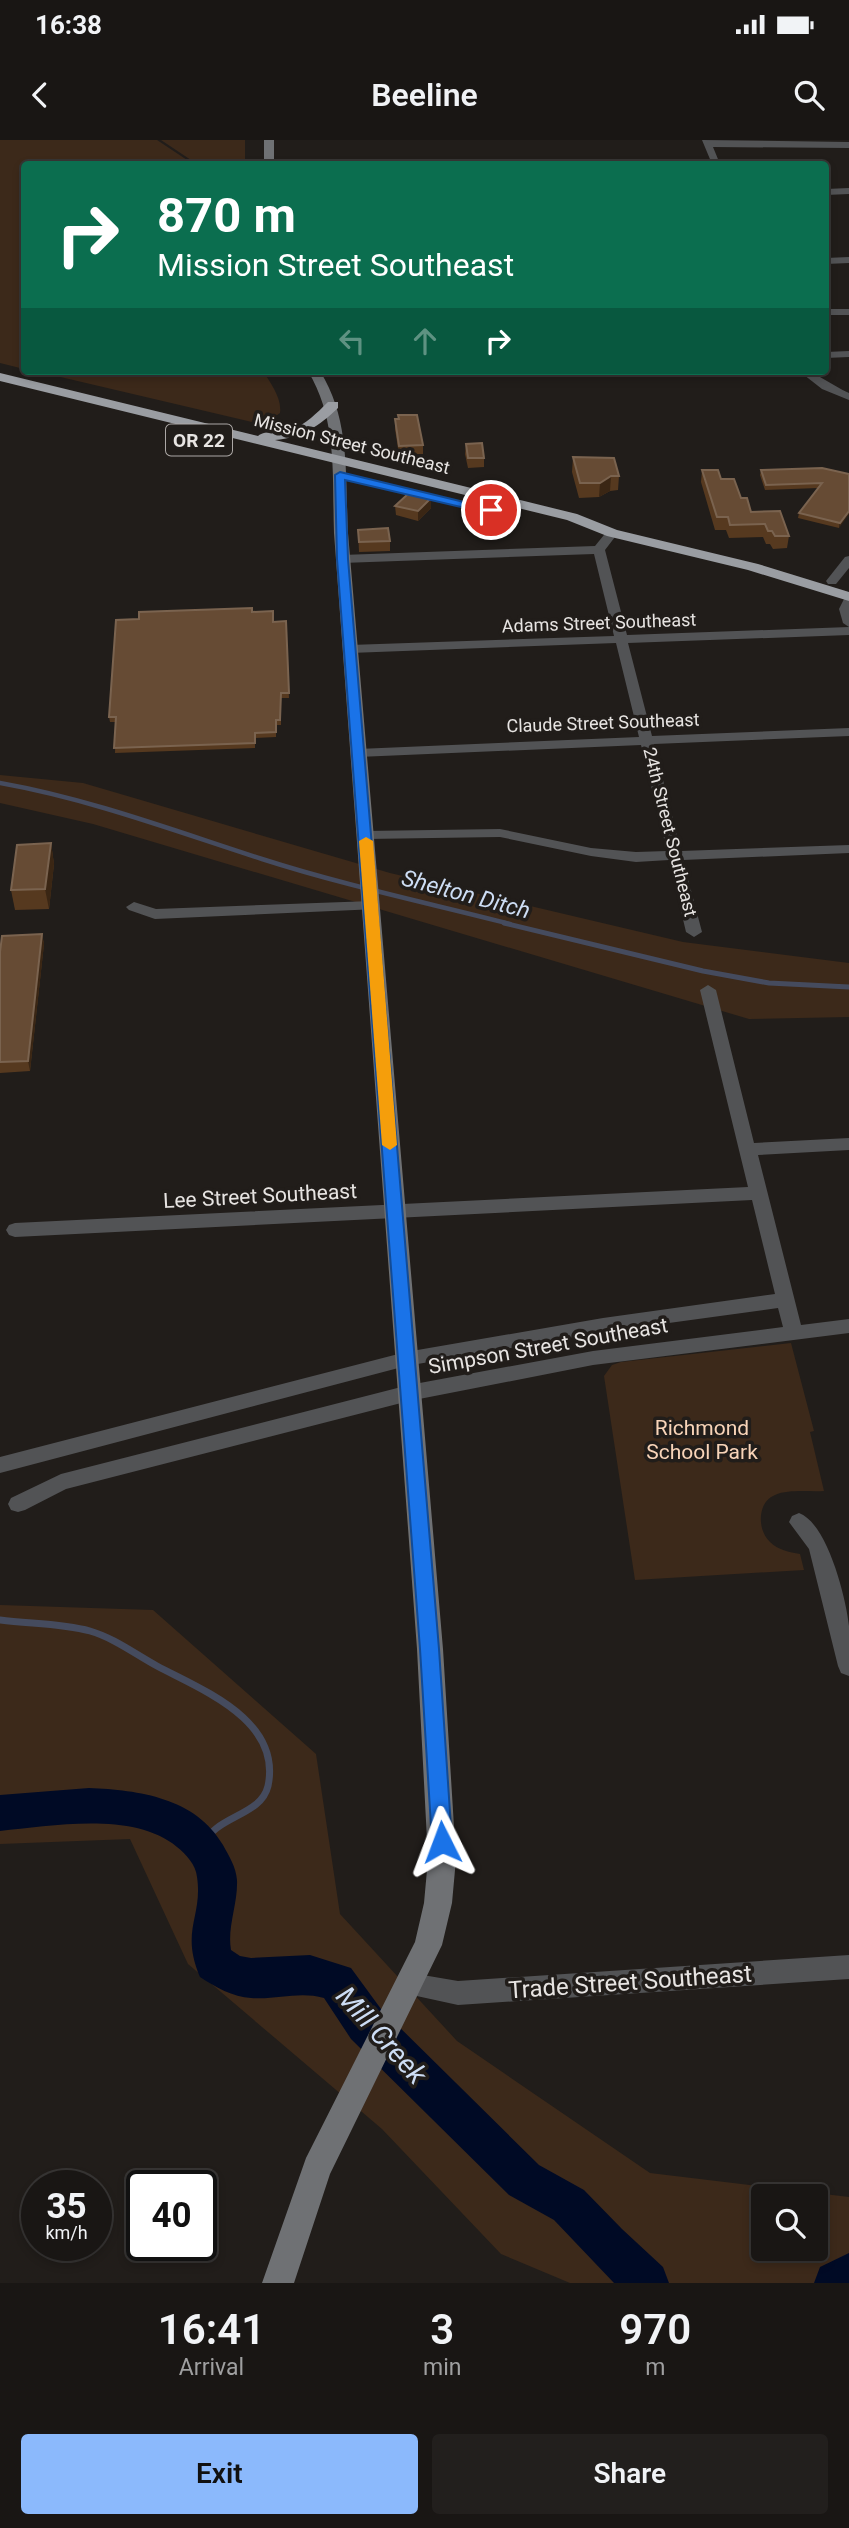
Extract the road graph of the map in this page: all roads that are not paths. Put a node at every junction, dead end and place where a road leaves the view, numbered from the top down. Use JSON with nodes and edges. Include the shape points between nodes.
{"nodes":[{"id":1,"x":269,"y":140,"type":"edge"},
{"id":2,"x":707,"y":142,"type":"edge"},
{"id":3,"x":849,"y":145,"type":"edge"},
{"id":4,"x":269,"y":161,"type":"edge"},
{"id":5,"x":715,"y":161,"type":"edge"},
{"id":6,"x":849,"y":191,"type":"edge"},
{"id":7,"x":829,"y":192,"type":"edge"},
{"id":8,"x":849,"y":260,"type":"edge"},
{"id":9,"x":829,"y":261,"type":"edge"},
{"id":10,"x":829,"y":312,"type":"edge"},
{"id":11,"x":849,"y":312,"type":"edge"},
{"id":12,"x":849,"y":354,"type":"edge"},
{"id":13,"x":829,"y":355,"type":"edge"},
{"id":14,"x":316,"y":375,"type":"edge"},
{"id":15,"x":809,"y":375,"type":"edge"},
{"id":16,"x":0,"y":377,"type":"edge"},
{"id":17,"x":0,"y":390,"type":"edge"},
{"id":18,"x":849,"y":397,"type":"edge"},
{"id":19,"x":333,"y":405,"type":"junction"},
{"id":20,"x":194,"y":424,"type":"junction"},
{"id":21,"x":339,"y":468,"type":"junction"},
{"id":22,"x":612,"y":533,"type":"junction"},
{"id":23,"x":599,"y":550,"type":"junction"},
{"id":24,"x":342,"y":559,"type":"junction"},
{"id":25,"x":849,"y":561,"type":"edge"},
{"id":26,"x":753,"y":567,"type":"junction"},
{"id":27,"x":845,"y":587,"type":"edge"},
{"id":28,"x":849,"y":623,"type":"edge"},
{"id":29,"x":849,"y":631,"type":"edge"},
{"id":30,"x":622,"y":639,"type":"junction"},
{"id":31,"x":350,"y":649,"type":"junction"},
{"id":32,"x":849,"y":732,"type":"edge"},
{"id":33,"x":648,"y":741,"type":"junction"},
{"id":34,"x":358,"y":753,"type":"junction"},
{"id":35,"x":366,"y":835,"type":"junction"},
{"id":36,"x":849,"y":849,"type":"edge"},
{"id":37,"x":677,"y":856,"type":"junction"},
{"id":38,"x":372,"y":906,"type":"junction"},
{"id":39,"x":134,"y":907,"type":"dead end"},
{"id":40,"x":694,"y":932,"type":"dead end"},
{"id":41,"x":708,"y":990,"type":"dead end"},
{"id":42,"x":849,"y":1143,"type":"edge"},
{"id":43,"x":748,"y":1149,"type":"junction"},
{"id":44,"x":759,"y":1194,"type":"junction"},
{"id":45,"x":395,"y":1212,"type":"junction"},
{"id":46,"x":15,"y":1230,"type":"dead end"},
{"id":47,"x":785,"y":1300,"type":"junction"},
{"id":48,"x":849,"y":1326,"type":"edge"},
{"id":49,"x":793,"y":1331,"type":"junction"},
{"id":50,"x":406,"y":1359,"type":"junction"},
{"id":51,"x":409,"y":1393,"type":"junction"},
{"id":52,"x":0,"y":1465,"type":"edge"},
{"id":53,"x":18,"y":1504,"type":"dead end"},
{"id":54,"x":799,"y":1522,"type":"dead end"},
{"id":55,"x":849,"y":1666,"type":"edge"},
{"id":56,"x":849,"y":1967,"type":"edge"},
{"id":57,"x":411,"y":1985,"type":"junction"},
{"id":58,"x":278,"y":2283,"type":"edge"}],
"edges":[{"from":1,"to":4,"type":"street"},
{"from":2,"to":3,"type":"street"},
{"from":2,"to":5,"type":"street"},
{"from":6,"to":7,"type":"street"},
{"from":8,"to":9,"type":"street"},
{"from":10,"to":11,"type":"street"},
{"from":12,"to":13,"type":"street"},
{"from":14,"to":19,"type":"street"},
{"from":15,"to":18,"type":"street"},
{"from":16,"to":20,"type":"highway","name":"Mission Street Southeast","number":"OR 22"},
{"from":17,"to":21,"type":"highway","name":"Mission Street Southeast","number":"OR 22"},
{"from":19,"to":20,"type":"highway","via":[[312,426],[284,436]]},
{"from":19,"to":21,"type":"street"},
{"from":20,"to":21,"type":"highway","name":"Mission Street Southeast","number":"OR 22"},
{"from":21,"to":22,"type":"highway","name":"Mission Street Southeast","number":"OR 22","via":[[562,527]]},
{"from":21,"to":24,"type":"street"},
{"from":22,"to":23,"type":"street"},
{"from":22,"to":26,"type":"highway","name":"Mission Street Southeast","number":"OR 22"},
{"from":23,"to":24,"type":"street"},
{"from":23,"to":30,"type":"street","name":"24th Street Southeast"},
{"from":24,"to":31,"type":"street"},
{"from":25,"to":27,"type":"street"},
{"from":26,"to":27,"type":"highway","name":"Mission Street Southeast","number":"OR 22"},
{"from":26,"to":27,"type":"highway","name":"Mission Street Southeast","number":"OR 22","via":[[809,587]]},
{"from":27,"to":28,"type":"street"},
{"from":29,"to":30,"type":"street","name":"Adams Street Southeast"},
{"from":30,"to":31,"type":"street","name":"Adams Street Southeast"},
{"from":30,"to":33,"type":"street","name":"24th Street Southeast"},
{"from":31,"to":34,"type":"street"},
{"from":32,"to":33,"type":"street","name":"Claude Street Southeast"},
{"from":33,"to":34,"type":"street","name":"Claude Street Southeast"},
{"from":33,"to":37,"type":"street","name":"24th Street Southeast"},
{"from":34,"to":35,"type":"street"},
{"from":35,"to":37,"type":"street","via":[[500,833],[615,856]]},
{"from":35,"to":38,"type":"street"},
{"from":36,"to":37,"type":"street"},
{"from":37,"to":40,"type":"street","name":"24th Street Southeast"},
{"from":38,"to":39,"type":"street","via":[[155,914]]},
{"from":38,"to":45,"type":"street"},
{"from":41,"to":43,"type":"street"},
{"from":42,"to":43,"type":"street"},
{"from":43,"to":44,"type":"street"},
{"from":44,"to":45,"type":"street","name":"Lee Street Southeast"},
{"from":44,"to":47,"type":"street"},
{"from":45,"to":46,"type":"street","name":"Lee Street Southeast"},
{"from":45,"to":50,"type":"street"},
{"from":47,"to":49,"type":"street"},
{"from":47,"to":50,"type":"street","name":"Simpson Street Southeast"},
{"from":48,"to":49,"type":"street","name":"Simpson Street Southeast"},
{"from":49,"to":51,"type":"street","name":"Simpson Street Southeast","via":[[593,1358]]},
{"from":50,"to":51,"type":"street"},
{"from":50,"to":52,"type":"street","name":"Simpson Street Southeast"},
{"from":51,"to":53,"type":"street","name":"Simpson Street Southeast","via":[[61,1482]]},
{"from":51,"to":57,"type":"street","via":[[442,1859],[428,1945]]},
{"from":54,"to":55,"type":"street","via":[[818,1545]]},
{"from":56,"to":57,"type":"street","name":"Trade Street Southeast","via":[[458,1993]]},
{"from":57,"to":58,"type":"street","via":[[317,2169]]}]}
